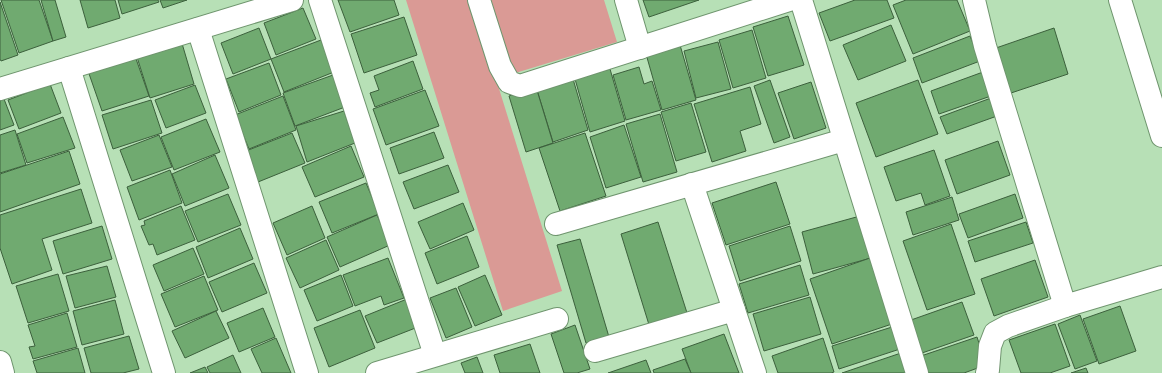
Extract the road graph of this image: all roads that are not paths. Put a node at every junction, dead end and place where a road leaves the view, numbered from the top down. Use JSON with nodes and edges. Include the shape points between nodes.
{"nodes":[{"id":1,"x":292,"y":0,"type":"edge"},
{"id":2,"x":320,"y":0,"type":"edge"},
{"id":3,"x":479,"y":0,"type":"edge"},
{"id":4,"x":626,"y":0,"type":"edge"},
{"id":5,"x":788,"y":0,"type":"edge"},
{"id":6,"x":800,"y":0,"type":"edge"},
{"id":7,"x":974,"y":0,"type":"edge"},
{"id":8,"x":1120,"y":0,"type":"edge"},
{"id":9,"x":198,"y":29,"type":"junction"},
{"id":10,"x":640,"y":48,"type":"junction"},
{"id":11,"x":69,"y":68,"type":"junction"},
{"id":12,"x":0,"y":89,"type":"edge"},
{"id":13,"x":1162,"y":136,"type":"edge"},
{"id":14,"x":844,"y":140,"type":"junction"},
{"id":15,"x":692,"y":184,"type":"junction"},
{"id":16,"x":556,"y":224,"type":"dead end"},
{"id":17,"x":1162,"y":277,"type":"edge"},
{"id":18,"x":1065,"y":306,"type":"junction"},
{"id":19,"x":734,"y":310,"type":"junction"},
{"id":20,"x":557,"y":319,"type":"dead end"},
{"id":21,"x":595,"y":351,"type":"dead end"},
{"id":22,"x":435,"y":355,"type":"junction"},
{"id":23,"x":0,"y":362,"type":"edge"},
{"id":24,"x":4,"y":373,"type":"edge"},
{"id":25,"x":164,"y":373,"type":"edge"},
{"id":26,"x":307,"y":373,"type":"edge"},
{"id":27,"x":377,"y":373,"type":"edge"},
{"id":28,"x":755,"y":373,"type":"edge"},
{"id":29,"x":917,"y":373,"type":"edge"},
{"id":30,"x":987,"y":373,"type":"edge"}],
"edges":[{"from":1,"to":9,"type":"street"},
{"from":2,"to":22,"type":"street"},
{"from":3,"to":10,"type":"street","via":[[500,66],[510,82],[520,86]]},
{"from":4,"to":10,"type":"street"},
{"from":5,"to":10,"type":"street"},
{"from":6,"to":14,"type":"street"},
{"from":7,"to":18,"type":"street","via":[[985,46]]},
{"from":8,"to":13,"type":"street"},
{"from":9,"to":11,"type":"street"},
{"from":9,"to":26,"type":"street"},
{"from":11,"to":12,"type":"street"},
{"from":11,"to":25,"type":"street"},
{"from":14,"to":15,"type":"street"},
{"from":14,"to":29,"type":"street"},
{"from":15,"to":16,"type":"street"},
{"from":15,"to":19,"type":"street"},
{"from":17,"to":18,"type":"street"},
{"from":18,"to":30,"type":"street","via":[[1008,326],[995,334],[990,346]]},
{"from":19,"to":21,"type":"street"},
{"from":19,"to":28,"type":"street"},
{"from":20,"to":22,"type":"street"},
{"from":22,"to":27,"type":"street"},
{"from":23,"to":24,"type":"street"}]}
